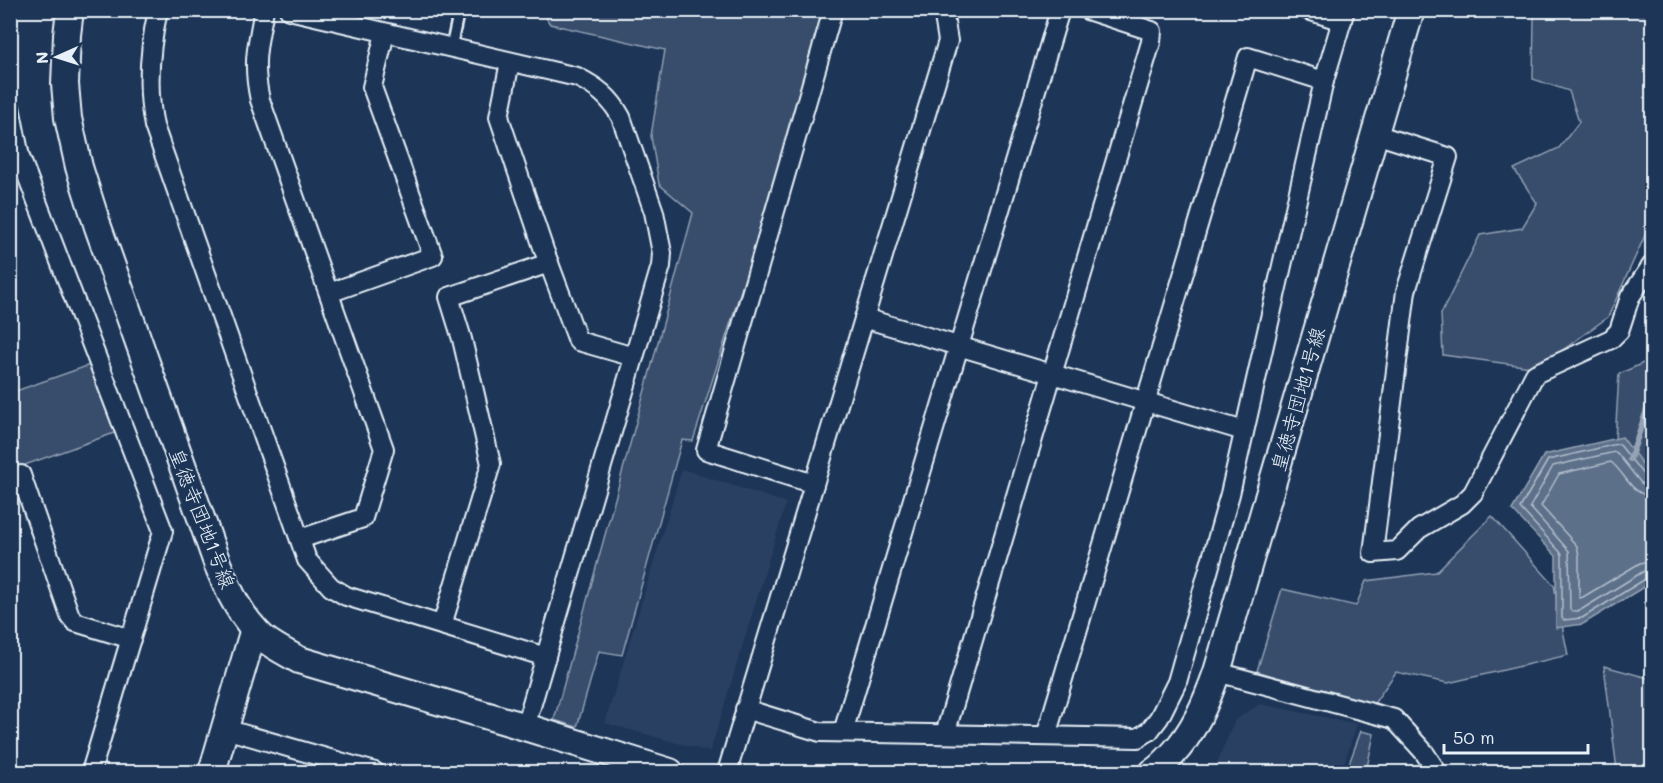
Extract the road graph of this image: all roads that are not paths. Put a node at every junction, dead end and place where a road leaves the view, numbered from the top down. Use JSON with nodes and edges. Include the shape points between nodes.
{"nodes":[{"id":1,"x":70,"y":10,"type":"edge"},
{"id":2,"x":158,"y":10,"type":"edge"},
{"id":3,"x":264,"y":10,"type":"edge"},
{"id":4,"x":289,"y":10,"type":"edge"},
{"id":5,"x":459,"y":10,"type":"edge"},
{"id":6,"x":833,"y":10,"type":"edge"},
{"id":7,"x":944,"y":10,"type":"edge"},
{"id":8,"x":1060,"y":10,"type":"edge"},
{"id":9,"x":1087,"y":10,"type":"edge"},
{"id":10,"x":1308,"y":10,"type":"edge"},
{"id":11,"x":1411,"y":10,"type":"edge"},
{"id":12,"x":341,"y":16,"type":"edge"},
{"id":13,"x":1343,"y":16,"type":"edge"},
{"id":14,"x":385,"y":33,"type":"junction"},
{"id":15,"x":451,"y":48,"type":"junction"},
{"id":16,"x":510,"y":62,"type":"junction"},
{"id":17,"x":1324,"y":81,"type":"junction"},
{"id":18,"x":10,"y":107,"type":"edge"},
{"id":19,"x":1375,"y":134,"type":"junction"},
{"id":20,"x":549,"y":263,"type":"junction"},
{"id":21,"x":1653,"y":265,"type":"edge"},
{"id":22,"x":329,"y":293,"type":"junction"},
{"id":23,"x":864,"y":318,"type":"junction"},
{"id":24,"x":959,"y":346,"type":"junction"},
{"id":25,"x":634,"y":357,"type":"junction"},
{"id":26,"x":1052,"y":374,"type":"junction"},
{"id":27,"x":1145,"y":401,"type":"junction"},
{"id":28,"x":1244,"y":431,"type":"junction"},
{"id":29,"x":10,"y":479,"type":"edge"},
{"id":30,"x":814,"y":484,"type":"junction"},
{"id":31,"x":300,"y":539,"type":"junction"},
{"id":32,"x":442,"y":625,"type":"junction"},
{"id":33,"x":254,"y":629,"type":"junction"},
{"id":34,"x":131,"y":639,"type":"junction"},
{"id":35,"x":546,"y":657,"type":"junction"},
{"id":36,"x":1216,"y":672,"type":"junction"},
{"id":37,"x":746,"y":709,"type":"junction"},
{"id":38,"x":525,"y":727,"type":"junction"},
{"id":39,"x":225,"y":729,"type":"junction"},
{"id":40,"x":843,"y":732,"type":"junction"},
{"id":41,"x":945,"y":734,"type":"junction"},
{"id":42,"x":1046,"y":736,"type":"junction"},
{"id":43,"x":347,"y":769,"type":"edge"},
{"id":44,"x":91,"y":772,"type":"edge"},
{"id":45,"x":212,"y":772,"type":"edge"},
{"id":46,"x":375,"y":772,"type":"edge"},
{"id":47,"x":670,"y":772,"type":"edge"},
{"id":48,"x":727,"y":772,"type":"edge"},
{"id":49,"x":1153,"y":772,"type":"edge"},
{"id":50,"x":1437,"y":772,"type":"edge"}],
"edges":[{"from":1,"to":33,"type":"street","name":"皇徳寺団地1号線","via":[[65,84],[79,167],[217,563],[236,604]]},
{"from":2,"to":31,"type":"street","via":[[148,84],[154,126]]},
{"from":3,"to":22,"type":"street","via":[[255,64],[260,100]]},
{"from":4,"to":12,"type":"street"},
{"from":5,"to":15,"type":"lane"},
{"from":6,"to":30,"type":"street","via":[[706,450]]},
{"from":7,"to":23,"type":"street","via":[[948,40]]},
{"from":8,"to":24,"type":"street"},
{"from":9,"to":26,"type":"street","via":[[1152,31],[1151,42]]},
{"from":10,"to":13,"type":"street"},
{"from":11,"to":19,"type":"street","name":"皇徳寺団地1号線"},
{"from":12,"to":14,"type":"street"},
{"from":13,"to":17,"type":"street"},
{"from":14,"to":15,"type":"street"},
{"from":14,"to":22,"type":"street","via":[[372,87],[433,256]]},
{"from":15,"to":16,"type":"street"},
{"from":16,"to":20,"type":"street","via":[[499,117]]},
{"from":16,"to":25,"type":"street","via":[[577,77],[613,102],[621,117],[654,212],[662,253]]},
{"from":17,"to":27,"type":"street","via":[[1248,57]]},
{"from":17,"to":28,"type":"street"},
{"from":18,"to":34,"type":"street","via":[[20,157],[163,531]]},
{"from":19,"to":21,"type":"street","via":[[1448,157],[1406,291],[1373,553],[1398,551],[1419,529],[1462,504],[1473,493],[1535,374],[1611,339],[1619,331],[1630,297]]},
{"from":19,"to":36,"type":"street","name":"皇徳寺団地1号線"},
{"from":20,"to":25,"type":"street","via":[[578,341]]},
{"from":20,"to":32,"type":"street","via":[[449,297],[491,464]]},
{"from":22,"to":31,"type":"street","via":[[384,449],[363,518]]},
{"from":23,"to":24,"type":"street"},
{"from":23,"to":30,"type":"street"},
{"from":24,"to":26,"type":"street"},
{"from":24,"to":40,"type":"street"},
{"from":25,"to":35,"type":"street"},
{"from":26,"to":27,"type":"street"},
{"from":26,"to":41,"type":"street"},
{"from":27,"to":28,"type":"street"},
{"from":27,"to":42,"type":"street"},
{"from":28,"to":42,"type":"street","via":[[1177,682],[1159,718],[1138,738]]},
{"from":29,"to":34,"type":"street","via":[[21,475],[70,616],[75,622]]},
{"from":30,"to":37,"type":"street"},
{"from":31,"to":32,"type":"street","via":[[308,560],[331,587],[346,596]]},
{"from":32,"to":35,"type":"street"},
{"from":33,"to":38,"type":"street","name":"皇徳寺団地1号線","via":[[299,660]]},
{"from":33,"to":39,"type":"street"},
{"from":34,"to":44,"type":"street"},
{"from":35,"to":38,"type":"street"},
{"from":36,"to":49,"type":"street","name":"皇徳寺団地1号線","via":[[1191,733]]},
{"from":36,"to":50,"type":"street","via":[[1394,719]]},
{"from":37,"to":40,"type":"street","via":[[820,732]]},
{"from":37,"to":48,"type":"street"},
{"from":38,"to":47,"type":"street","name":"皇徳寺団地1号線"},
{"from":39,"to":43,"type":"street"},
{"from":39,"to":45,"type":"street"},
{"from":40,"to":41,"type":"street"},
{"from":41,"to":42,"type":"street"},
{"from":43,"to":46,"type":"street"}]}
